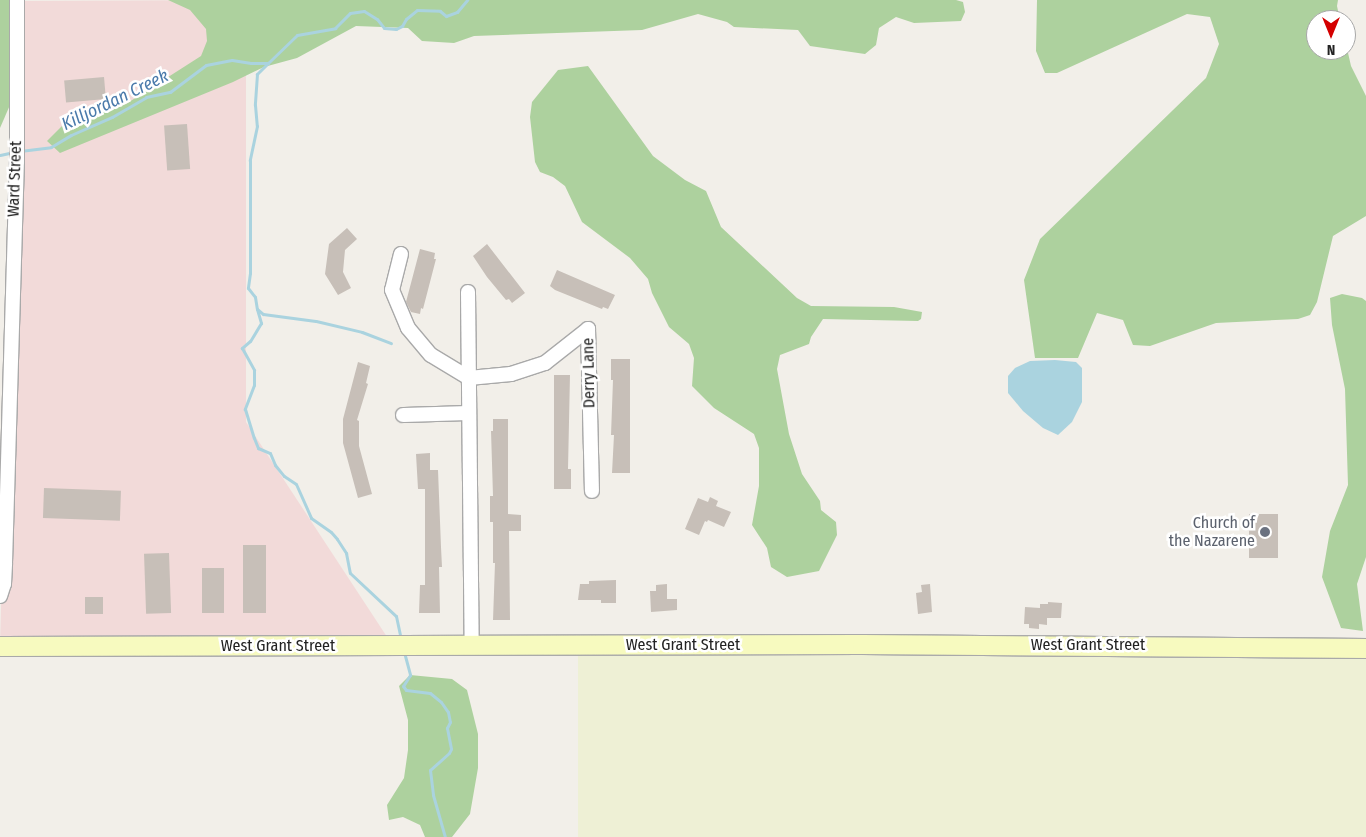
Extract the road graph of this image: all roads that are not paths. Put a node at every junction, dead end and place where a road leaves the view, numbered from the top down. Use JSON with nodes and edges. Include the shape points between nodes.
{"nodes":[{"id":1,"x":17,"y":0,"type":"edge"},
{"id":2,"x":400,"y":254,"type":"dead end"},
{"id":3,"x":468,"y":292,"type":"dead end"},
{"id":4,"x":469,"y":378,"type":"junction"},
{"id":5,"x":469,"y":413,"type":"junction"},
{"id":6,"x":403,"y":415,"type":"dead end"},
{"id":7,"x":592,"y":491,"type":"dead end"},
{"id":8,"x":0,"y":596,"type":"edge"},
{"id":9,"x":0,"y":646,"type":"edge"},
{"id":10,"x":472,"y":646,"type":"junction"},
{"id":11,"x":1366,"y":648,"type":"edge"}],
"edges":[{"from":1,"to":8,"type":"street","name":"Ward Street","via":[[5,562]]},
{"from":2,"to":4,"type":"street","via":[[392,290],[408,328],[431,355]]},
{"from":3,"to":4,"type":"street"},
{"from":4,"to":5,"type":"street"},
{"from":4,"to":7,"type":"street","name":"Derry Lane","via":[[511,374],[545,363],[588,329]]},
{"from":5,"to":6,"type":"street"},
{"from":5,"to":10,"type":"street"},
{"from":9,"to":10,"type":"main road","name":"West Grant Street"},
{"from":10,"to":11,"type":"main road","name":"West Grant Street","via":[[872,644]]}]}
